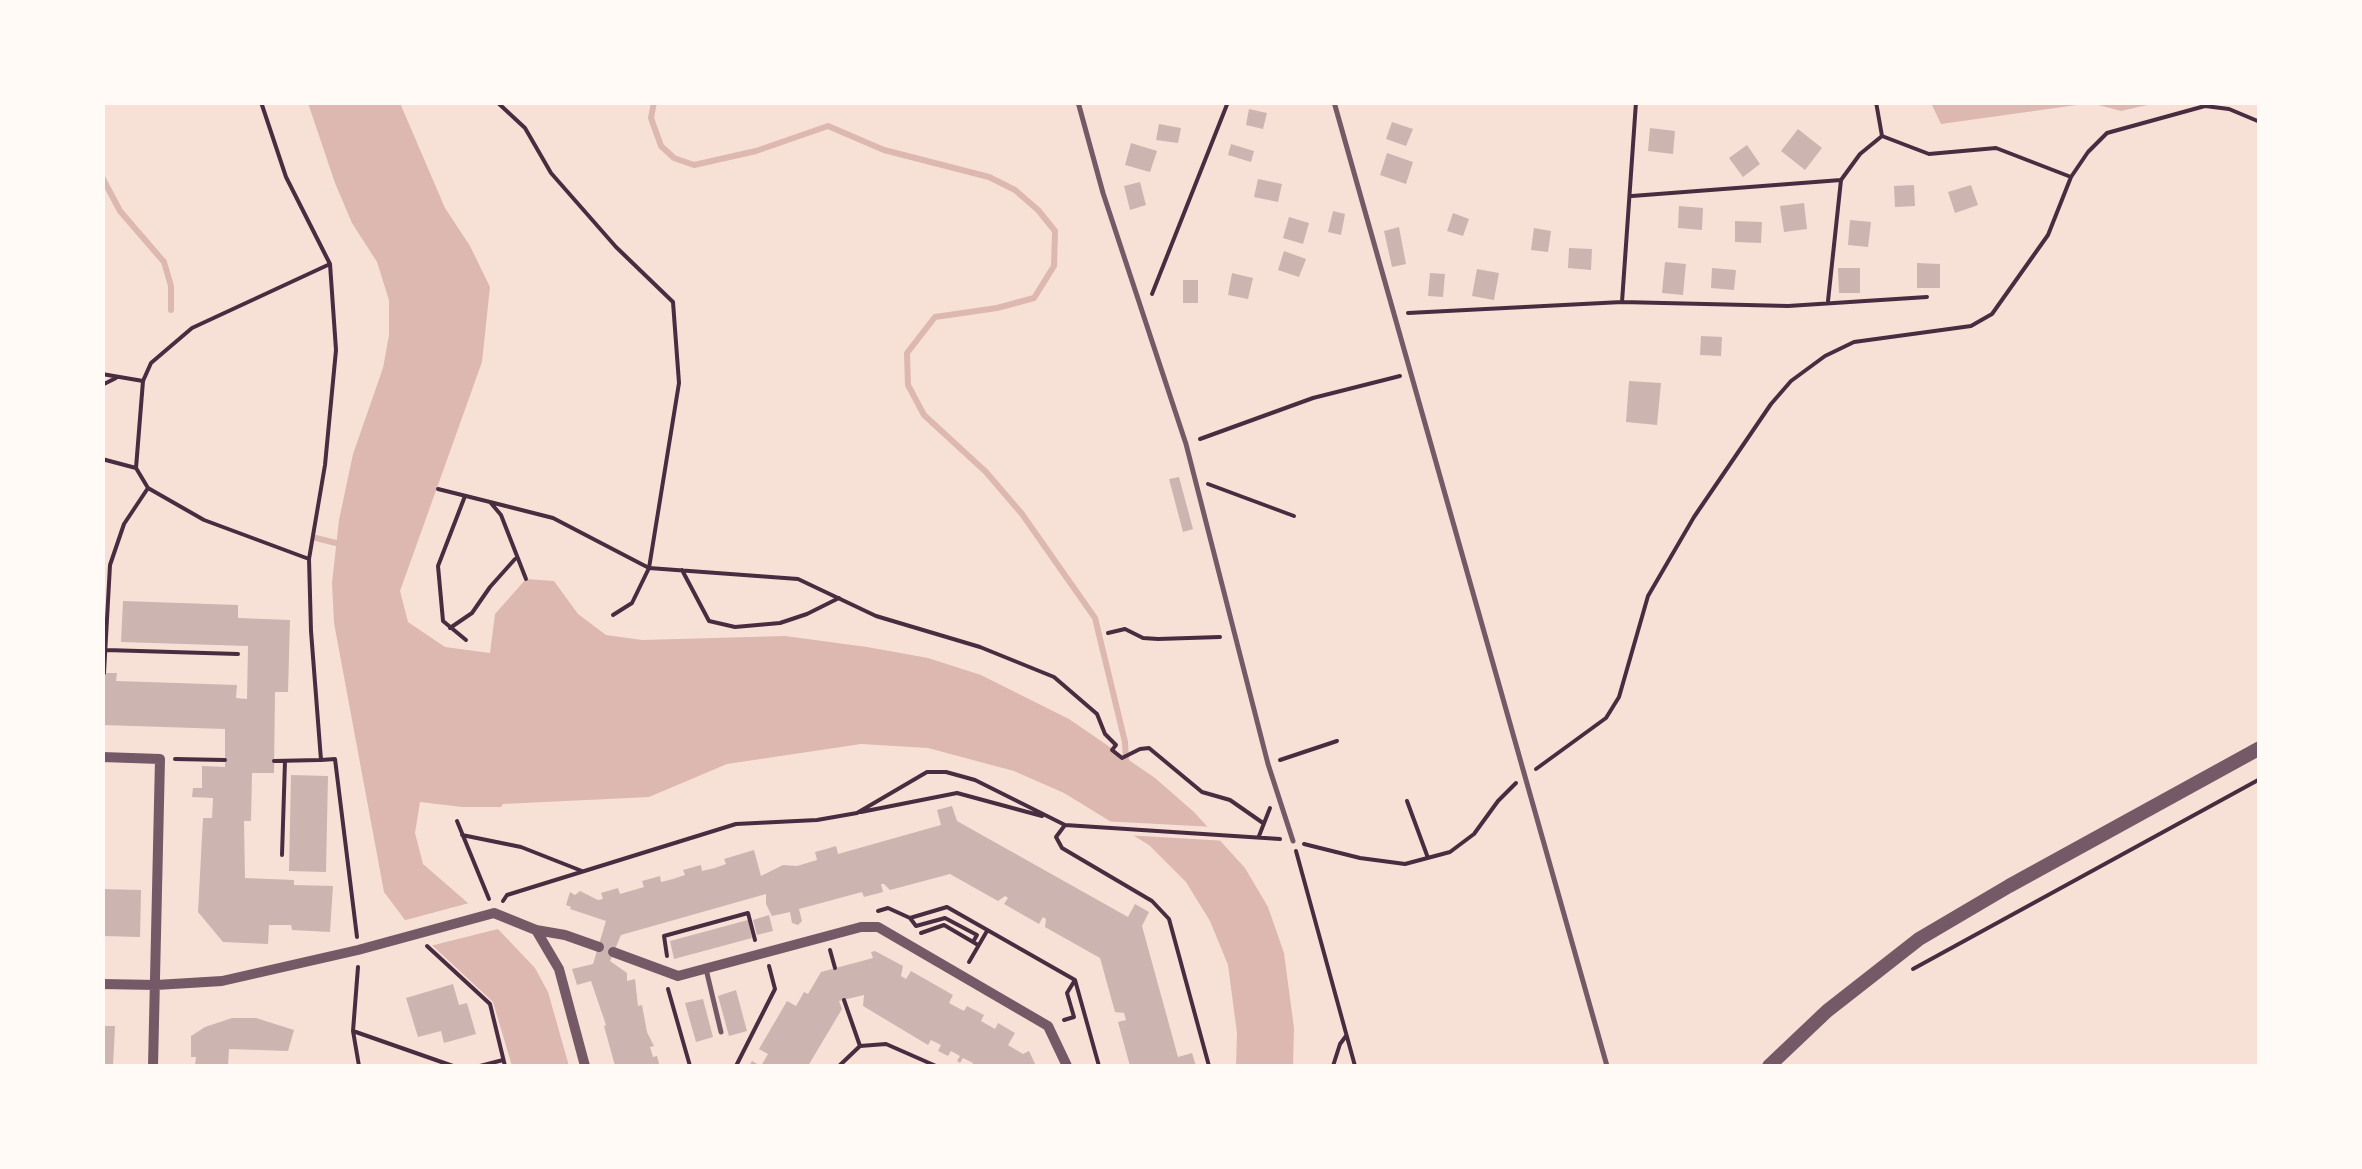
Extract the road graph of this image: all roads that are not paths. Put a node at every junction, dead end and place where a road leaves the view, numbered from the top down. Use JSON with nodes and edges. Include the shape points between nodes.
{"nodes":[{"id":1,"x":1078,"y":102,"type":"edge"},
{"id":2,"x":1334,"y":102,"type":"edge"},
{"id":3,"x":2260,"y":748,"type":"edge"},
{"id":4,"x":102,"y":757,"type":"edge"},
{"id":5,"x":1293,"y":842,"type":"road end"},
{"id":6,"x":536,"y":930,"type":"junction"},
{"id":7,"x":598,"y":946,"type":"dead end"},
{"id":8,"x":614,"y":952,"type":"dead end"},
{"id":9,"x":706,"y":969,"type":"junction"},
{"id":10,"x":102,"y":984,"type":"edge"},
{"id":11,"x":156,"y":986,"type":"junction"},
{"id":12,"x":721,"y":1032,"type":"dead end"},
{"id":13,"x":154,"y":1066,"type":"edge"},
{"id":14,"x":585,"y":1066,"type":"edge"},
{"id":15,"x":1066,"y":1066,"type":"edge"},
{"id":16,"x":1607,"y":1066,"type":"edge"},
{"id":17,"x":1769,"y":1066,"type":"edge"}],
"edges":[{"from":1,"to":5,"type":"lane","via":[[1186,444]]},
{"from":2,"to":16,"type":"lane"},
{"from":3,"to":17,"type":"street","via":[[1919,940]]},
{"from":4,"to":11,"type":"street","via":[[160,759]]},
{"from":6,"to":7,"type":"street"},
{"from":6,"to":11,"type":"street","via":[[494,913],[222,981]]},
{"from":6,"to":14,"type":"street","via":[[559,969]]},
{"from":8,"to":9,"type":"street","via":[[678,976]]},
{"from":9,"to":12,"type":"lane"},
{"from":9,"to":15,"type":"street","via":[[878,927],[1048,1026]]},
{"from":10,"to":11,"type":"street"},
{"from":11,"to":13,"type":"street"}]}
